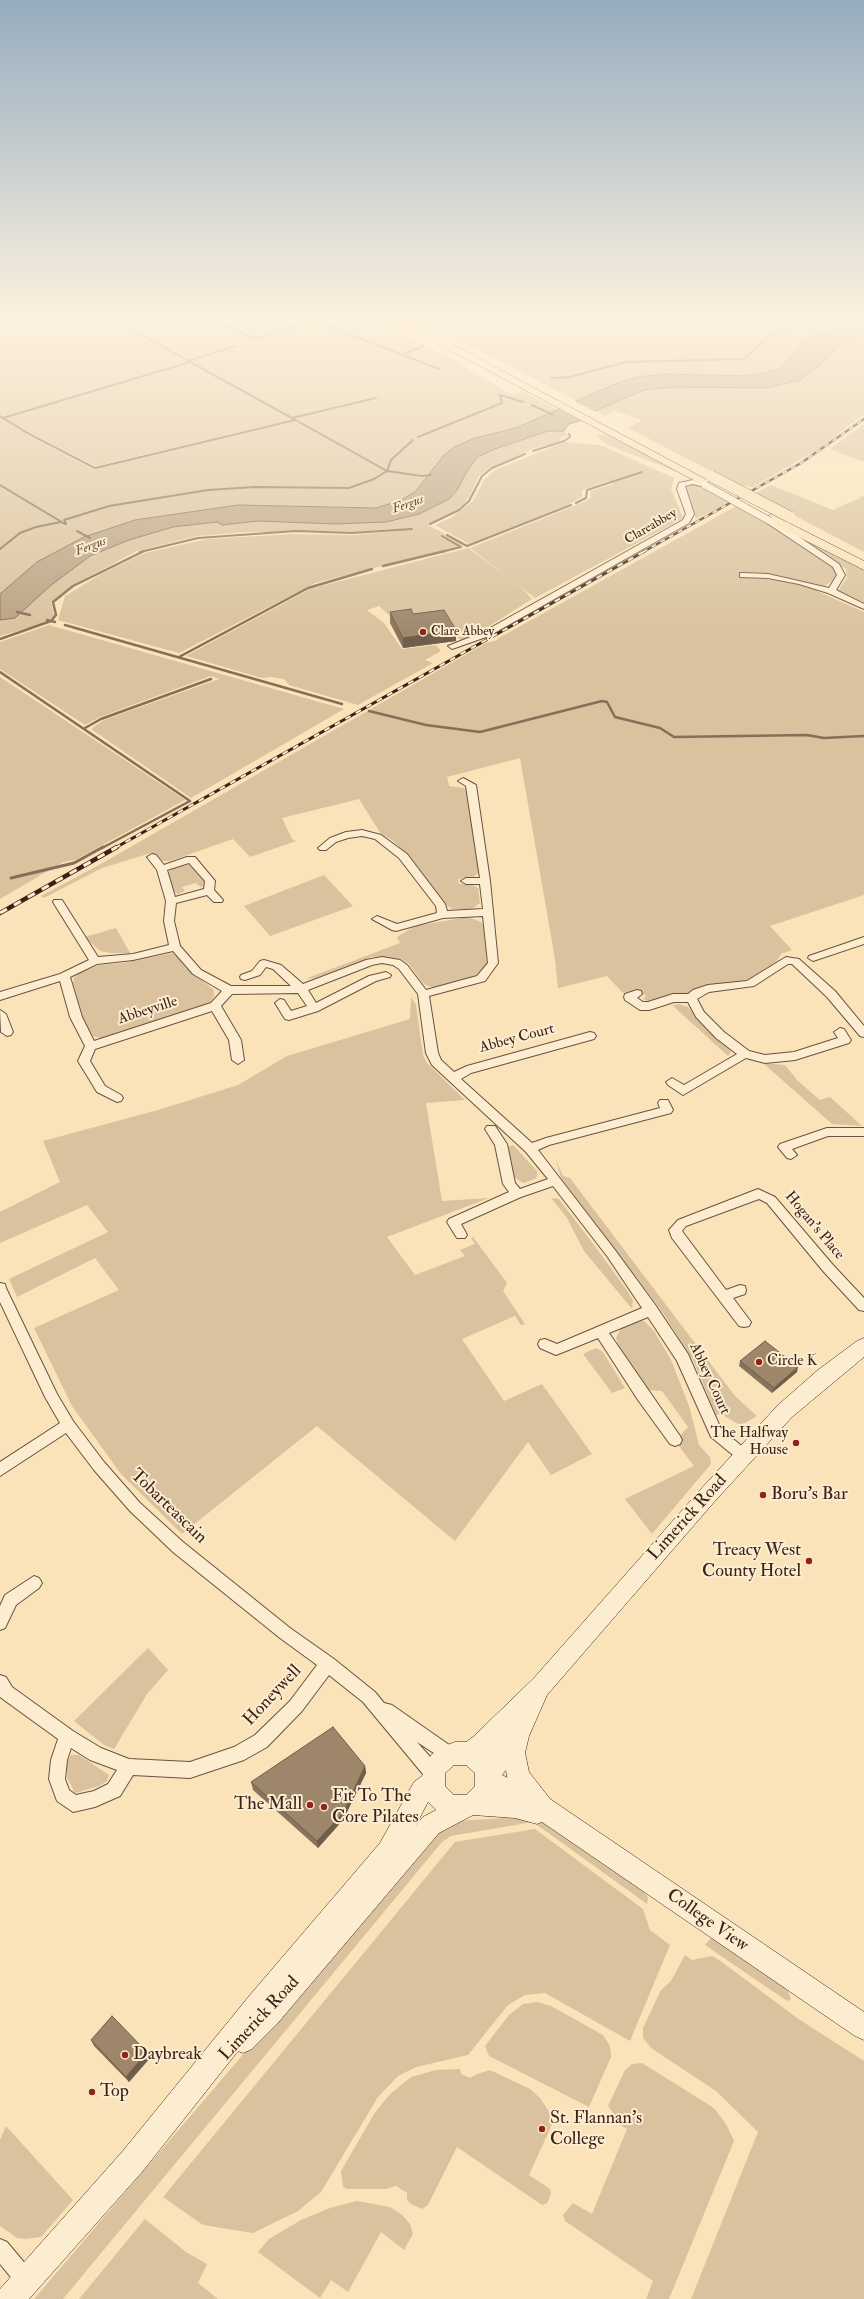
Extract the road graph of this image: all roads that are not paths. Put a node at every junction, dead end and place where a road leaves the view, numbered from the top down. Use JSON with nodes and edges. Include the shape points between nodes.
{"nodes":[{"id":1,"x":604,"y":424,"type":"edge"},
{"id":2,"x":706,"y":481,"type":"junction"},
{"id":3,"x":771,"y":519,"type":"junction"},
{"id":4,"x":864,"y":556,"type":"edge"},
{"id":5,"x":864,"y":566,"type":"edge"},
{"id":6,"x":743,"y":575,"type":"dead end"},
{"id":7,"x":830,"y":591,"type":"junction"},
{"id":8,"x":864,"y":607,"type":"edge"},
{"id":9,"x":452,"y":646,"type":"dead end"},
{"id":10,"x":463,"y":781,"type":"dead end"},
{"id":11,"x":323,"y":848,"type":"dead end"},
{"id":12,"x":152,"y":857,"type":"dead end"},
{"id":13,"x":162,"y":869,"type":"junction"},
{"id":14,"x":485,"y":880,"type":"junction"},
{"id":15,"x":466,"y":881,"type":"dead end"},
{"id":16,"x":209,"y":891,"type":"junction"},
{"id":17,"x":218,"y":900,"type":"dead end"},
{"id":18,"x":172,"y":901,"type":"junction"},
{"id":19,"x":58,"y":902,"type":"dead end"},
{"id":20,"x":488,"y":912,"type":"junction"},
{"id":21,"x":443,"y":915,"type":"junction"},
{"id":22,"x":377,"y":919,"type":"dead end"},
{"id":23,"x":864,"y":940,"type":"edge"},
{"id":24,"x":175,"y":947,"type":"junction"},
{"id":25,"x":814,"y":958,"type":"dead end"},
{"id":26,"x":95,"y":961,"type":"junction"},
{"id":27,"x":386,"y":975,"type":"dead end"},
{"id":28,"x":64,"y":976,"type":"junction"},
{"id":29,"x":245,"y":977,"type":"dead end"},
{"id":30,"x":301,"y":989,"type":"junction"},
{"id":31,"x":229,"y":990,"type":"junction"},
{"id":32,"x":423,"y":994,"type":"junction"},
{"id":33,"x":637,"y":994,"type":"dead end"},
{"id":34,"x":0,"y":996,"type":"edge"},
{"id":35,"x":691,"y":998,"type":"junction"},
{"id":36,"x":280,"y":1003,"type":"dead end"},
{"id":37,"x":215,"y":1006,"type":"junction"},
{"id":38,"x":314,"y":1008,"type":"junction"},
{"id":39,"x":0,"y":1014,"type":"edge"},
{"id":40,"x":7,"y":1032,"type":"dead end"},
{"id":41,"x":840,"y":1032,"type":"dead end"},
{"id":42,"x":864,"y":1033,"type":"edge"},
{"id":43,"x":590,"y":1036,"type":"dead end"},
{"id":44,"x":91,"y":1046,"type":"junction"},
{"id":45,"x":745,"y":1054,"type":"junction"},
{"id":46,"x":238,"y":1060,"type":"dead end"},
{"id":47,"x":454,"y":1078,"type":"junction"},
{"id":48,"x":672,"y":1082,"type":"dead end"},
{"id":49,"x":117,"y":1098,"type":"dead end"},
{"id":50,"x":664,"y":1103,"type":"dead end"},
{"id":51,"x":491,"y":1129,"type":"dead end"},
{"id":52,"x":864,"y":1132,"type":"edge"},
{"id":53,"x":530,"y":1149,"type":"junction"},
{"id":54,"x":791,"y":1155,"type":"dead end"},
{"id":55,"x":556,"y":1181,"type":"junction"},
{"id":56,"x":517,"y":1194,"type":"junction"},
{"id":57,"x":461,"y":1235,"type":"dead end"},
{"id":58,"x":0,"y":1288,"type":"edge"},
{"id":59,"x":740,"y":1290,"type":"dead end"},
{"id":60,"x":724,"y":1296,"type":"junction"},
{"id":61,"x":864,"y":1306,"type":"edge"},
{"id":62,"x":651,"y":1310,"type":"junction"},
{"id":63,"x":744,"y":1322,"type":"dead end"},
{"id":64,"x":601,"y":1332,"type":"junction"},
{"id":65,"x":545,"y":1344,"type":"dead end"},
{"id":66,"x":864,"y":1346,"type":"edge"},
{"id":67,"x":68,"y":1425,"type":"junction"},
{"id":68,"x":676,"y":1440,"type":"dead end"},
{"id":69,"x":744,"y":1456,"type":"junction"},
{"id":70,"x":0,"y":1470,"type":"edge"},
{"id":71,"x":34,"y":1583,"type":"dead end"},
{"id":72,"x":0,"y":1623,"type":"edge"},
{"id":73,"x":328,"y":1664,"type":"junction"},
{"id":74,"x":0,"y":1682,"type":"edge"},
{"id":75,"x":542,"y":1685,"type":"junction"},
{"id":76,"x":372,"y":1700,"type":"junction"},
{"id":77,"x":67,"y":1736,"type":"junction"},
{"id":78,"x":459,"y":1754,"type":"junction"},
{"id":79,"x":129,"y":1767,"type":"junction"},
{"id":80,"x":487,"y":1777,"type":"junction"},
{"id":81,"x":433,"y":1778,"type":"junction"},
{"id":82,"x":470,"y":1805,"type":"junction"},
{"id":83,"x":551,"y":1815,"type":"junction"},
{"id":84,"x":864,"y":2027,"type":"edge"},
{"id":85,"x":184,"y":2099,"type":"junction"},
{"id":86,"x":0,"y":2249,"type":"edge"},
{"id":87,"x":18,"y":2289,"type":"edge"}],
"edges":[{"from":1,"to":2,"type":"main road"},
{"from":2,"to":3,"type":"main road","bridge":true},
{"from":2,"to":4,"type":"main road","bridge":true,"via":[[790,517]]},
{"from":2,"to":9,"type":"street","name":"Clareabbey","via":[[682,485],[681,489],[690,514],[686,521],[486,634]]},
{"from":3,"to":5,"type":"main road"},
{"from":3,"to":7,"type":"street","via":[[836,566],[841,576]]},
{"from":6,"to":7,"type":"street","via":[[775,577]]},
{"from":7,"to":8,"type":"street"},
{"from":10,"to":14,"type":"street","via":[[471,785]]},
{"from":11,"to":21,"type":"street","via":[[333,840],[346,835],[362,833],[378,837],[403,856],[441,906]]},
{"from":12,"to":13,"type":"street"},
{"from":13,"to":16,"type":"street","via":[[191,859],[210,881]]},
{"from":13,"to":18,"type":"street"},
{"from":14,"to":15,"type":"street"},
{"from":14,"to":20,"type":"street"},
{"from":16,"to":17,"type":"street"},
{"from":16,"to":18,"type":"street"},
{"from":18,"to":24,"type":"street","via":[[169,921]]},
{"from":19,"to":26,"type":"street"},
{"from":20,"to":21,"type":"street"},
{"from":20,"to":32,"type":"street","via":[[493,963],[488,972],[481,979]]},
{"from":21,"to":22,"type":"street","via":[[396,928]]},
{"from":23,"to":25,"type":"street"},
{"from":24,"to":26,"type":"street","via":[[133,957]]},
{"from":24,"to":31,"type":"street","via":[[197,972]]},
{"from":26,"to":28,"type":"street"},
{"from":27,"to":38,"type":"street","via":[[373,978]]},
{"from":28,"to":34,"type":"street"},
{"from":28,"to":44,"type":"street","via":[[76,1017]]},
{"from":29,"to":30,"type":"street","via":[[256,973],[264,964],[277,967]]},
{"from":30,"to":31,"type":"street"},
{"from":30,"to":32,"type":"street","name":"Abbey Court","via":[[370,962],[382,960],[396,962],[403,967]]},
{"from":30,"to":38,"type":"street"},
{"from":31,"to":37,"type":"street"},
{"from":32,"to":47,"type":"street","name":"Abbey Court","via":[[432,1053],[436,1062]]},
{"from":33,"to":35,"type":"street","via":[[629,997],[640,1006],[649,1006],[674,998]]},
{"from":35,"to":42,"type":"street","via":[[708,989],[750,984],[786,960],[795,961],[831,994]]},
{"from":35,"to":45,"type":"street","via":[[700,1014],[720,1035]]},
{"from":36,"to":38,"type":"street","via":[[289,1016]]},
{"from":37,"to":44,"type":"street","name":"Abbeyville"},
{"from":37,"to":46,"type":"street","via":[[235,1040]]},
{"from":39,"to":40,"type":"street"},
{"from":41,"to":45,"type":"street","via":[[845,1040],[795,1056],[765,1059]]},
{"from":43,"to":47,"type":"street","name":"Abbey Court","via":[[467,1070]]},
{"from":44,"to":49,"type":"street","via":[[84,1061],[101,1089]]},
{"from":45,"to":48,"type":"street","via":[[683,1091]]},
{"from":47,"to":53,"type":"street","name":"Abbey Court"},
{"from":50,"to":53,"type":"street","via":[[667,1110],[546,1142]]},
{"from":51,"to":56,"type":"street","via":[[501,1144],[509,1184]]},
{"from":52,"to":54,"type":"street","via":[[827,1132],[784,1147]]},
{"from":53,"to":55,"type":"street","name":"Abbey Court"},
{"from":55,"to":56,"type":"street"},
{"from":55,"to":62,"type":"street","name":"Abbey Court"},
{"from":56,"to":57,"type":"street","via":[[453,1222]]},
{"from":58,"to":67,"type":"street","name":"Tobarteascain"},
{"from":59,"to":60,"type":"street"},
{"from":60,"to":61,"type":"street","name":"Hogan's Place","via":[[676,1235],[675,1230],[682,1223],[758,1194],[772,1200],[828,1268]]},
{"from":60,"to":63,"type":"street","name":"Hogan's Place"},
{"from":62,"to":64,"type":"street"},
{"from":62,"to":69,"type":"street","name":"Abbey Court","via":[[683,1358],[716,1433]]},
{"from":64,"to":65,"type":"street","via":[[556,1350]]},
{"from":64,"to":68,"type":"street","via":[[643,1396]]},
{"from":66,"to":69,"type":"main road","name":"Limerick Road","via":[[785,1411]]},
{"from":67,"to":70,"type":"street"},
{"from":67,"to":73,"type":"street","name":"Tobarteascain","via":[[130,1501],[178,1547],[285,1633]]},
{"from":69,"to":75,"type":"main road","name":"Limerick Road"},
{"from":71,"to":72,"type":"street","via":[[10,1600]]},
{"from":73,"to":76,"type":"street","name":"Tobarteascain"},
{"from":73,"to":79,"type":"street","name":"Honeywell","via":[[296,1706],[261,1740],[238,1754],[190,1770]]},
{"from":74,"to":77,"type":"street","name":"Honeywell","via":[[6,1692]]},
{"from":75,"to":78,"type":"main road","name":"Limerick Road","via":[[481,1745]]},
{"from":75,"to":80,"type":"main road","name":"Limerick Road","via":[[515,1726],[497,1764]]},
{"from":75,"to":83,"type":"main road","name":"College View","via":[[518,1735],[514,1752],[518,1776]]},
{"from":76,"to":78,"type":"street","name":"Tobarteascain"},
{"from":76,"to":81,"type":"street","name":"Tobarteascain"},
{"from":77,"to":79,"type":"street","name":"Honeywell","via":[[96,1754]]},
{"from":77,"to":79,"type":"street","via":[[58,1760],[57,1779],[63,1795],[73,1804],[95,1799],[114,1790]]},
{"from":78,"to":80,"type":"main road","via":[[480,1761]]},
{"from":78,"to":81,"type":"main road","via":[[439,1762]]},
{"from":80,"to":82,"type":"main road","via":[[485,1791]]},
{"from":80,"to":83,"type":"main road","name":"College View","via":[[529,1799]]},
{"from":81,"to":82,"type":"main road","via":[[435,1792],[442,1800],[451,1806]]},
{"from":81,"to":85,"type":"main road","name":"Limerick Road","via":[[422,1790],[388,1851]]},
{"from":82,"to":83,"type":"main road","name":"College View","via":[[515,1806]]},
{"from":82,"to":85,"type":"main road","name":"Limerick Road","via":[[431,1825],[268,2015]]},
{"from":83,"to":84,"type":"main road","name":"College View"},
{"from":85,"to":87,"type":"main road","via":[[132,2162]]},
{"from":86,"to":87,"type":"street"}]}
